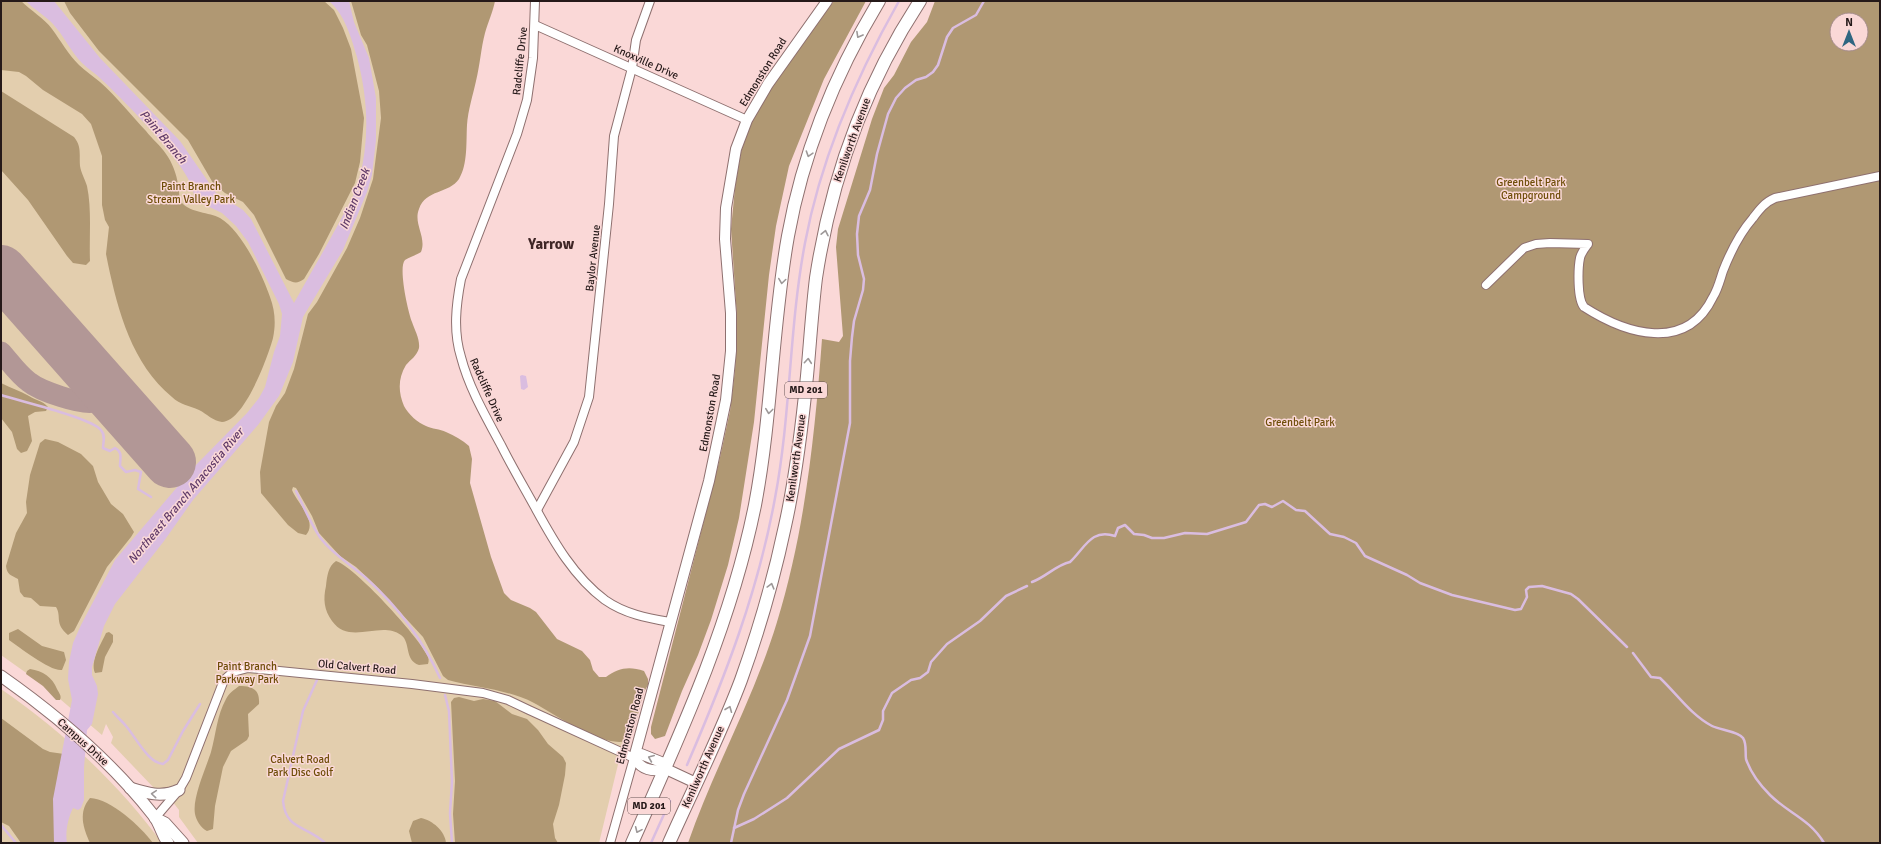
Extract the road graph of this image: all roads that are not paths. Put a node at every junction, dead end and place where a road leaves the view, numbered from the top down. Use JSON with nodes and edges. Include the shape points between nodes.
{"nodes":[{"id":1,"x":536,"y":1,"type":"edge"},
{"id":2,"x":650,"y":1,"type":"edge"},
{"id":3,"x":827,"y":1,"type":"edge"},
{"id":4,"x":879,"y":1,"type":"edge"},
{"id":5,"x":920,"y":1,"type":"edge"},
{"id":6,"x":535,"y":25,"type":"junction"},
{"id":7,"x":632,"y":68,"type":"junction"},
{"id":8,"x":748,"y":120,"type":"junction"},
{"id":9,"x":1880,"y":176,"type":"edge"},
{"id":10,"x":1486,"y":285,"type":"dead end"},
{"id":11,"x":537,"y":510,"type":"junction"},
{"id":12,"x":670,"y":622,"type":"junction"},
{"id":13,"x":1,"y":676,"type":"edge"},
{"id":14,"x":634,"y":758,"type":"junction"},
{"id":15,"x":666,"y":769,"type":"junction"},
{"id":16,"x":696,"y":783,"type":"junction"},
{"id":17,"x":130,"y":788,"type":"junction"},
{"id":18,"x":179,"y":790,"type":"junction"},
{"id":19,"x":155,"y":818,"type":"junction"},
{"id":20,"x":168,"y":843,"type":"edge"},
{"id":21,"x":183,"y":843,"type":"edge"},
{"id":22,"x":610,"y":843,"type":"edge"},
{"id":23,"x":632,"y":843,"type":"edge"},
{"id":24,"x":669,"y":843,"type":"edge"}],
"edges":[{"from":1,"to":6,"type":"street","name":"Radcliffe Drive"},
{"from":2,"to":7,"type":"street","name":"Baylor Avenue","via":[[636,40]]},
{"from":3,"to":8,"type":"street","name":"Edmonston Road","via":[[776,71]]},
{"from":4,"to":15,"type":"main road","number":"MD 201","one_way":true,"via":[[848,55],[832,92],[798,191],[779,297],[766,428],[752,519],[720,635]]},
{"from":16,"to":5,"type":"main road","name":"Kenilworth Avenue","number":"MD 201","one_way":true,"via":[[740,681],[768,599],[777,562],[798,458],[815,287],[832,199],[847,149],[871,89]]},
{"from":6,"to":7,"type":"street","name":"Knoxville Drive"},
{"from":6,"to":11,"type":"street","name":"Radcliffe Drive","via":[[527,100],[515,141],[461,279],[457,300],[456,333],[461,357],[472,387]]},
{"from":7,"to":8,"type":"street","name":"Knoxville Drive"},
{"from":7,"to":11,"type":"street","name":"Baylor Avenue","via":[[614,136],[589,397],[574,442]]},
{"from":8,"to":12,"type":"street","name":"Edmonston Road","via":[[736,149],[726,208],[725,240],[731,344],[726,400],[709,481]]},
{"from":9,"to":10,"type":"street","via":[[1775,198],[1766,203],[1750,221],[1729,255],[1714,296],[1704,312],[1692,323],[1675,331],[1656,334],[1637,331],[1584,307],[1579,295],[1579,263],[1588,244],[1550,243],[1524,248]]},
{"from":11,"to":12,"type":"street","name":"Radcliffe Drive","via":[[565,557],[595,591],[628,613]]},
{"from":12,"to":14,"type":"street","name":"Edmonston Road"},
{"from":13,"to":17,"type":"main road","name":"Campus Drive","via":[[56,718],[103,759]]},
{"from":14,"to":15,"type":"street","name":"Old Calvert Road","via":[[639,765],[653,771]]},
{"from":14,"to":18,"type":"street","name":"Old Calvert Road","via":[[522,706],[483,693],[248,668],[233,672],[224,680],[190,770]]},
{"from":14,"to":22,"type":"street","name":"Edmonston Road"},
{"from":15,"to":16,"type":"street","name":"Old Calvert Road"},
{"from":15,"to":23,"type":"main road","number":"MD 201","one_way":true},
{"from":16,"to":24,"type":"main road","name":"Kenilworth Avenue","number":"MD 201"},
{"from":18,"to":17,"type":"main road","one_way":true,"via":[[154,794]]},
{"from":17,"to":19,"type":"main road","name":"Campus Drive"},
{"from":18,"to":19,"type":"street","name":"Old Calvert Road"},
{"from":19,"to":20,"type":"main road","name":"Campus Drive"},
{"from":19,"to":21,"type":"main road","name":"Campus Drive","via":[[165,823]]}]}
